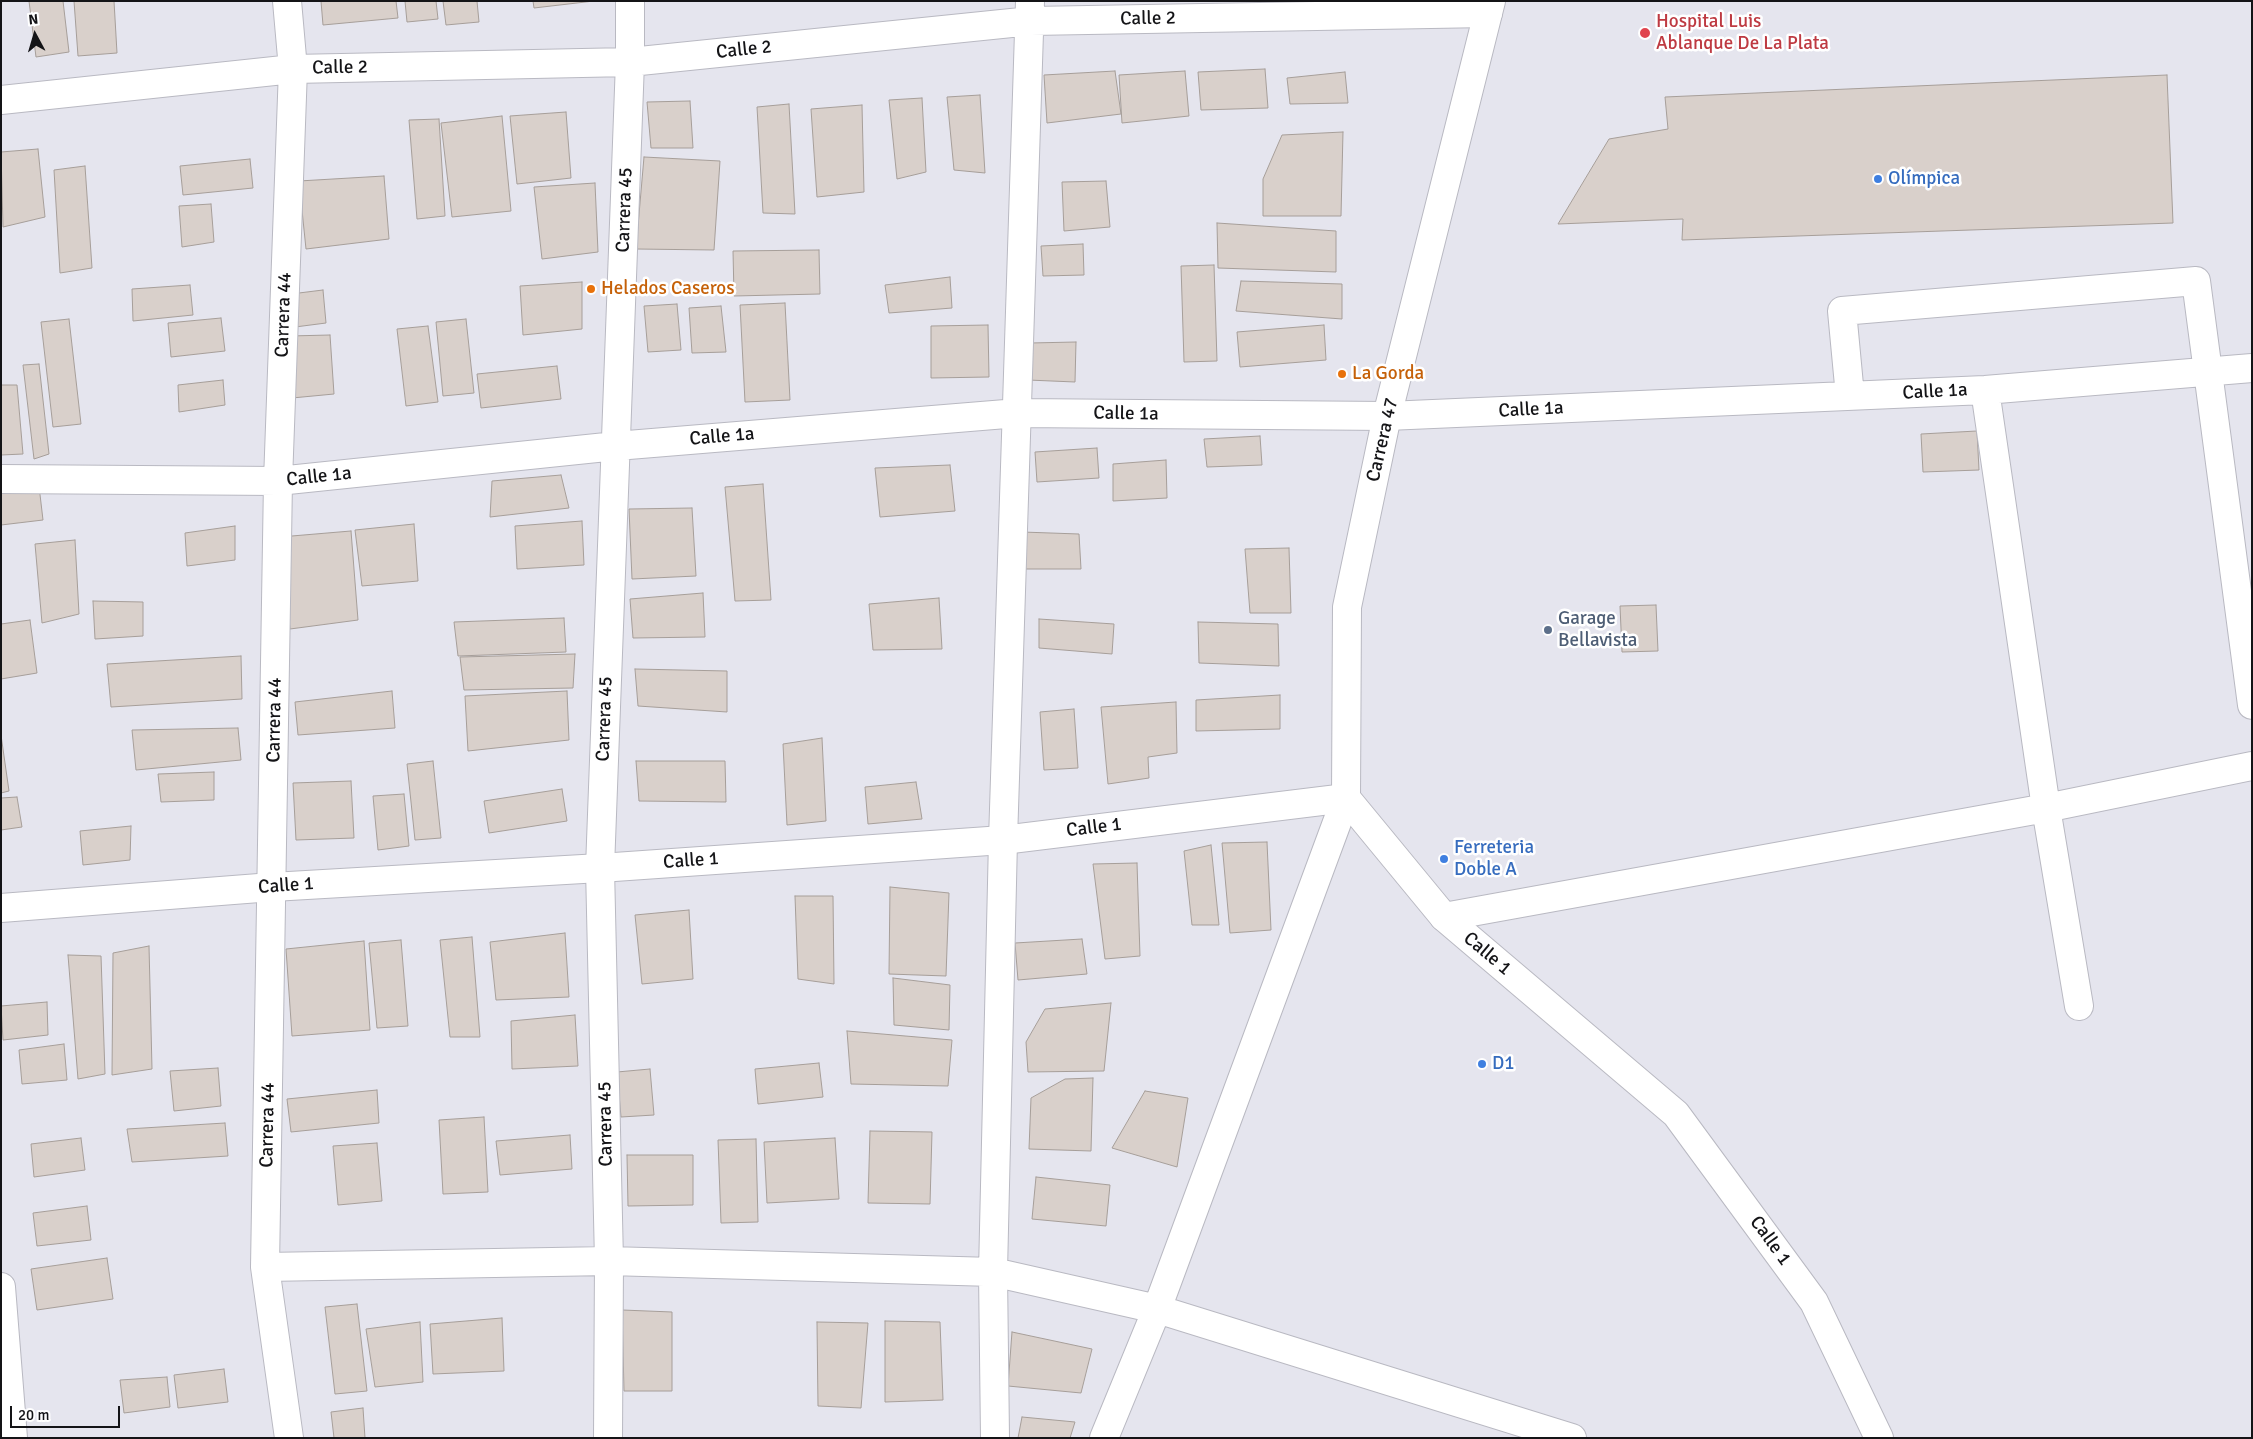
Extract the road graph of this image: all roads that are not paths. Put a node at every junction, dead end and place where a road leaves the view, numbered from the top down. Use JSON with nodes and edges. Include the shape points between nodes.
{"nodes":[{"id":1,"x":287,"y":1,"type":"edge"},
{"id":2,"x":630,"y":1,"type":"edge"},
{"id":3,"x":1489,"y":7,"type":"edge"},
{"id":4,"x":1031,"y":11,"type":"edge"},
{"id":5,"x":630,"y":62,"type":"junction"},
{"id":6,"x":292,"y":69,"type":"junction"},
{"id":7,"x":1,"y":100,"type":"edge"},
{"id":8,"x":2252,"y":368,"type":"edge"},
{"id":9,"x":2210,"y":372,"type":"junction"},
{"id":10,"x":1985,"y":390,"type":"junction"},
{"id":11,"x":1850,"y":396,"type":"junction"},
{"id":12,"x":1018,"y":413,"type":"junction"},
{"id":13,"x":1387,"y":416,"type":"junction"},
{"id":14,"x":616,"y":446,"type":"junction"},
{"id":15,"x":1,"y":479,"type":"edge"},
{"id":16,"x":278,"y":481,"type":"junction"},
{"id":17,"x":2252,"y":705,"type":"edge"},
{"id":18,"x":2252,"y":766,"type":"edge"},
{"id":19,"x":1346,"y":798,"type":"junction"},
{"id":20,"x":2046,"y":808,"type":"junction"},
{"id":21,"x":1002,"y":840,"type":"junction"},
{"id":22,"x":600,"y":868,"type":"junction"},
{"id":23,"x":272,"y":887,"type":"junction"},
{"id":24,"x":1,"y":908,"type":"edge"},
{"id":25,"x":1444,"y":917,"type":"junction"},
{"id":26,"x":2079,"y":1006,"type":"dead end"},
{"id":27,"x":609,"y":1260,"type":"junction"},
{"id":28,"x":265,"y":1267,"type":"junction"},
{"id":29,"x":993,"y":1272,"type":"junction"},
{"id":30,"x":1,"y":1287,"type":"edge"},
{"id":31,"x":1157,"y":1309,"type":"junction"},
{"id":32,"x":13,"y":1438,"type":"edge"},
{"id":33,"x":289,"y":1438,"type":"edge"},
{"id":34,"x":608,"y":1438,"type":"edge"},
{"id":35,"x":996,"y":1438,"type":"edge"},
{"id":36,"x":1104,"y":1438,"type":"edge"},
{"id":37,"x":1572,"y":1438,"type":"edge"},
{"id":38,"x":1879,"y":1438,"type":"edge"}],
"edges":[{"from":1,"to":6,"type":"street","name":"Carrera 44"},
{"from":2,"to":5,"type":"street","name":"Carrera 45"},
{"from":3,"to":4,"type":"street","name":"Calle 2"},
{"from":3,"to":13,"type":"street","name":"Carrera 47"},
{"from":4,"to":5,"type":"street","name":"Calle 2"},
{"from":4,"to":12,"type":"street"},
{"from":5,"to":6,"type":"street","name":"Calle 2"},
{"from":5,"to":14,"type":"street","name":"Carrera 45"},
{"from":6,"to":7,"type":"street","name":"Calle 2"},
{"from":6,"to":16,"type":"street","name":"Carrera 44"},
{"from":8,"to":9,"type":"street","name":"Calle 1a"},
{"from":9,"to":10,"type":"street","name":"Calle 1a"},
{"from":9,"to":11,"type":"street","via":[[2196,281],[1842,311]]},
{"from":9,"to":17,"type":"street"},
{"from":10,"to":11,"type":"street","name":"Calle 1a"},
{"from":10,"to":20,"type":"street"},
{"from":11,"to":13,"type":"street","name":"Calle 1a"},
{"from":12,"to":13,"type":"street","name":"Calle 1a"},
{"from":12,"to":14,"type":"street","name":"Calle 1a"},
{"from":12,"to":21,"type":"street"},
{"from":13,"to":19,"type":"street","name":"Carrera 47","via":[[1347,607]]},
{"from":14,"to":16,"type":"street","name":"Calle 1a"},
{"from":14,"to":22,"type":"street","name":"Carrera 45"},
{"from":15,"to":16,"type":"street","name":"Calle 1a"},
{"from":16,"to":23,"type":"street","name":"Carrera 44"},
{"from":18,"to":20,"type":"street"},
{"from":19,"to":21,"type":"street","name":"Calle 1"},
{"from":19,"to":25,"type":"street","name":"Calle 1"},
{"from":19,"to":31,"type":"street","name":"Carrera 47"},
{"from":20,"to":25,"type":"street"},
{"from":20,"to":26,"type":"street"},
{"from":21,"to":22,"type":"street","name":"Calle 1"},
{"from":21,"to":29,"type":"street"},
{"from":22,"to":23,"type":"street","name":"Calle 1"},
{"from":22,"to":27,"type":"street","name":"Carrera 45"},
{"from":23,"to":24,"type":"street","name":"Calle 1"},
{"from":23,"to":28,"type":"street","name":"Carrera 44"},
{"from":25,"to":38,"type":"street","name":"Calle 1","via":[[1676,1114],[1814,1302]]},
{"from":27,"to":28,"type":"street"},
{"from":27,"to":29,"type":"street"},
{"from":27,"to":34,"type":"street","name":"Carrera 45"},
{"from":28,"to":33,"type":"street","name":"Carrera 44"},
{"from":29,"to":31,"type":"street"},
{"from":29,"to":35,"type":"street"},
{"from":30,"to":32,"type":"street"},
{"from":31,"to":36,"type":"street","name":"Carrera 47"},
{"from":31,"to":37,"type":"street"}]}
